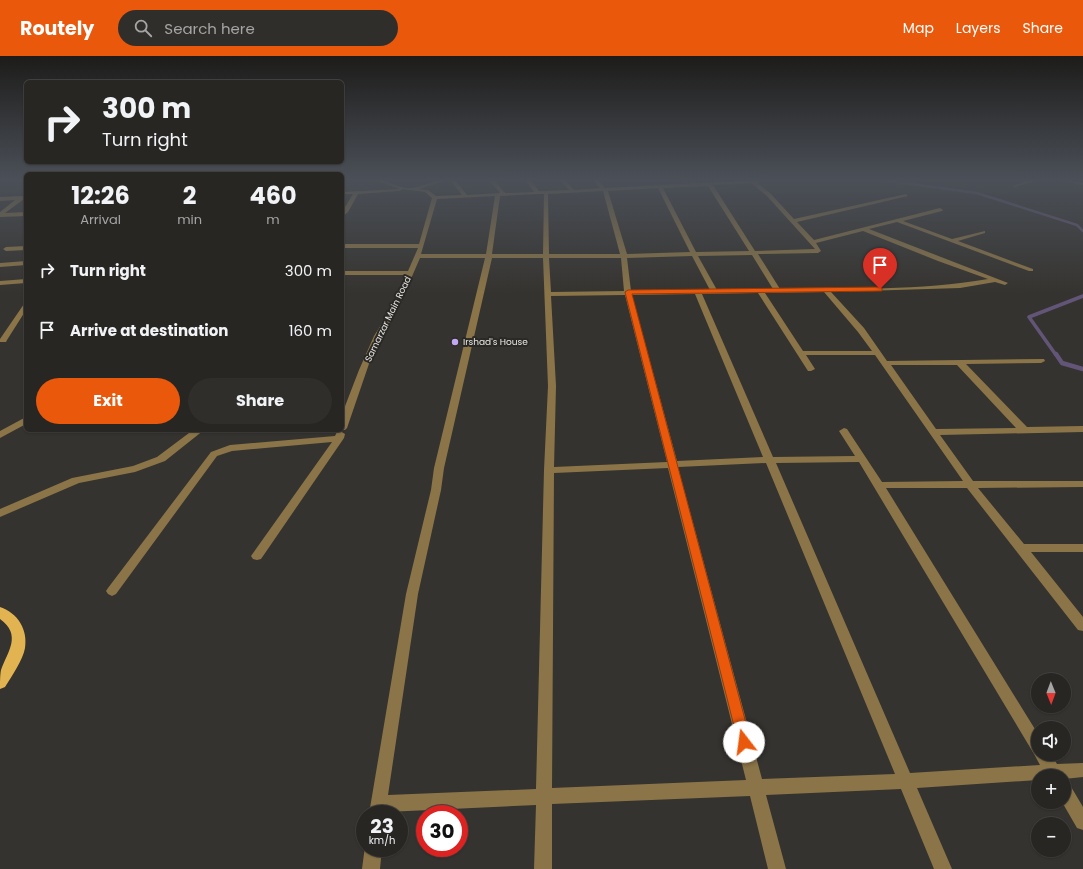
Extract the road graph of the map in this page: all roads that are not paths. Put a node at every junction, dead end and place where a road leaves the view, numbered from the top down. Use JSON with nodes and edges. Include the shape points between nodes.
{"nodes":[{"id":1,"x":430,"y":218,"type":"edge"},
{"id":2,"x":496,"y":218,"type":"edge"},
{"id":3,"x":546,"y":218,"type":"edge"},
{"id":4,"x":613,"y":218,"type":"edge"},
{"id":5,"x":675,"y":218,"type":"edge"},
{"id":6,"x":731,"y":218,"type":"edge"},
{"id":7,"x":789,"y":218,"type":"edge"},
{"id":8,"x":806,"y":218,"type":"edge"},
{"id":9,"x":905,"y":218,"type":"edge"},
{"id":10,"x":896,"y":220,"type":"junction"},
{"id":11,"x":792,"y":221,"type":"junction"},
{"id":12,"x":863,"y":229,"type":"junction"},
{"id":13,"x":983,"y":232,"type":"dead end"},
{"id":14,"x":951,"y":241,"type":"junction"},
{"id":15,"x":812,"y":242,"type":"junction"},
{"id":16,"x":344,"y":246,"type":"edge"},
{"id":17,"x":420,"y":246,"type":"junction"},
{"id":18,"x":24,"y":248,"type":"edge"},
{"id":19,"x":6,"y":249,"type":"dead end"},
{"id":20,"x":754,"y":254,"type":"junction"},
{"id":21,"x":694,"y":255,"type":"junction"},
{"id":22,"x":417,"y":256,"type":"junction"},
{"id":23,"x":489,"y":256,"type":"junction"},
{"id":24,"x":546,"y":256,"type":"junction"},
{"id":25,"x":624,"y":256,"type":"junction"},
{"id":26,"x":24,"y":263,"type":"edge"},
{"id":27,"x":0,"y":265,"type":"edge"},
{"id":28,"x":1031,"y":270,"type":"dead end"},
{"id":29,"x":344,"y":273,"type":"edge"},
{"id":30,"x":410,"y":273,"type":"junction"},
{"id":31,"x":995,"y":280,"type":"junction"},
{"id":32,"x":24,"y":281,"type":"edge"},
{"id":33,"x":0,"y":283,"type":"edge"},
{"id":34,"x":1005,"y":283,"type":"dead end"},
{"id":35,"x":826,"y":290,"type":"junction"},
{"id":36,"x":760,"y":291,"type":"junction"},
{"id":37,"x":778,"y":291,"type":"junction"},
{"id":38,"x":628,"y":292,"type":"junction"},
{"id":39,"x":698,"y":292,"type":"junction"},
{"id":40,"x":715,"y":292,"type":"junction"},
{"id":41,"x":547,"y":294,"type":"junction"},
{"id":42,"x":24,"y":308,"type":"edge"},
{"id":43,"x":3,"y":340,"type":"dead end"},
{"id":44,"x":800,"y":353,"type":"junction"},
{"id":45,"x":878,"y":353,"type":"junction"},
{"id":46,"x":1041,"y":361,"type":"dead end"},
{"id":47,"x":885,"y":363,"type":"junction"},
{"id":48,"x":960,"y":363,"type":"junction"},
{"id":49,"x":811,"y":369,"type":"dead end"},
{"id":50,"x":24,"y":421,"type":"edge"},
{"id":51,"x":344,"y":423,"type":"edge"},
{"id":52,"x":1083,"y":429,"type":"edge"},
{"id":53,"x":1024,"y":430,"type":"junction"},
{"id":54,"x":844,"y":431,"type":"dead end"},
{"id":55,"x":196,"y":432,"type":"edge"},
{"id":56,"x":341,"y":432,"type":"edge"},
{"id":57,"x":934,"y":432,"type":"junction"},
{"id":58,"x":0,"y":435,"type":"edge"},
{"id":59,"x":862,"y":459,"type":"junction"},
{"id":60,"x":771,"y":460,"type":"junction"},
{"id":61,"x":673,"y":465,"type":"junction"},
{"id":62,"x":549,"y":470,"type":"junction"},
{"id":63,"x":969,"y":483,"type":"junction"},
{"id":64,"x":1083,"y":484,"type":"edge"},
{"id":65,"x":878,"y":485,"type":"junction"},
{"id":66,"x":0,"y":513,"type":"edge"},
{"id":67,"x":1020,"y":548,"type":"junction"},
{"id":68,"x":1083,"y":548,"type":"edge"},
{"id":69,"x":257,"y":556,"type":"dead end"},
{"id":70,"x":112,"y":590,"type":"dead end"},
{"id":71,"x":0,"y":612,"type":"edge"},
{"id":72,"x":1083,"y":626,"type":"edge"},
{"id":73,"x":0,"y":683,"type":"edge"},
{"id":74,"x":1031,"y":736,"type":"edge"},
{"id":75,"x":1083,"y":770,"type":"edge"},
{"id":76,"x":1071,"y":772,"type":"edge"},
{"id":77,"x":1031,"y":775,"type":"edge"},
{"id":78,"x":906,"y":781,"type":"junction"},
{"id":79,"x":756,"y":788,"type":"junction"},
{"id":80,"x":544,"y":797,"type":"junction"},
{"id":81,"x":1071,"y":802,"type":"edge"},
{"id":82,"x":379,"y":805,"type":"edge"},
{"id":83,"x":408,"y":807,"type":"edge"},
{"id":84,"x":1083,"y":822,"type":"edge"},
{"id":85,"x":372,"y":857,"type":"edge"},
{"id":86,"x":371,"y":869,"type":"edge"},
{"id":87,"x":543,"y":869,"type":"edge"},
{"id":88,"x":777,"y":869,"type":"edge"},
{"id":89,"x":943,"y":869,"type":"edge"}],
"edges":[{"from":1,"to":17,"type":"street","name":"Samarzar Main Road"},
{"from":2,"to":23,"type":"street"},
{"from":3,"to":24,"type":"street"},
{"from":4,"to":25,"type":"street"},
{"from":5,"to":21,"type":"street"},
{"from":6,"to":20,"type":"street"},
{"from":7,"to":11,"type":"street"},
{"from":8,"to":11,"type":"street"},
{"from":9,"to":10,"type":"street"},
{"from":10,"to":12,"type":"street"},
{"from":10,"to":14,"type":"street"},
{"from":11,"to":15,"type":"street"},
{"from":12,"to":15,"type":"street"},
{"from":12,"to":31,"type":"street"},
{"from":13,"to":14,"type":"street"},
{"from":14,"to":28,"type":"street"},
{"from":15,"to":20,"type":"street","via":[[818,251]]},
{"from":16,"to":17,"type":"street"},
{"from":17,"to":22,"type":"street","name":"Samarzar Main Road"},
{"from":18,"to":19,"type":"street"},
{"from":20,"to":21,"type":"street"},
{"from":20,"to":37,"type":"street"},
{"from":21,"to":25,"type":"street"},
{"from":21,"to":40,"type":"street"},
{"from":22,"to":23,"type":"street"},
{"from":22,"to":30,"type":"street","name":"Samarzar Main Road"},
{"from":23,"to":24,"type":"street"},
{"from":23,"to":82,"type":"street","via":[[412,594]]},
{"from":24,"to":25,"type":"street"},
{"from":24,"to":41,"type":"street"},
{"from":25,"to":38,"type":"street"},
{"from":26,"to":27,"type":"street"},
{"from":29,"to":30,"type":"street"},
{"from":30,"to":51,"type":"street","name":"Samarzar Main Road","via":[[399,300],[378,338]]},
{"from":31,"to":34,"type":"street"},
{"from":31,"to":35,"type":"street","via":[[945,287]]},
{"from":32,"to":33,"type":"street"},
{"from":35,"to":37,"type":"street"},
{"from":35,"to":45,"type":"street"},
{"from":36,"to":37,"type":"street"},
{"from":36,"to":40,"type":"street"},
{"from":36,"to":44,"type":"street"},
{"from":38,"to":39,"type":"street"},
{"from":38,"to":41,"type":"street"},
{"from":38,"to":61,"type":"street"},
{"from":39,"to":40,"type":"street"},
{"from":39,"to":60,"type":"street"},
{"from":41,"to":62,"type":"street","via":[[552,386]]},
{"from":42,"to":43,"type":"street"},
{"from":44,"to":45,"type":"street"},
{"from":44,"to":49,"type":"street"},
{"from":45,"to":47,"type":"street"},
{"from":46,"to":48,"type":"street"},
{"from":47,"to":48,"type":"street"},
{"from":47,"to":57,"type":"street"},
{"from":48,"to":53,"type":"street"},
{"from":50,"to":58,"type":"street"},
{"from":52,"to":53,"type":"street"},
{"from":53,"to":57,"type":"street"},
{"from":54,"to":59,"type":"street"},
{"from":55,"to":66,"type":"street","via":[[161,459],[135,469],[76,480]]},
{"from":56,"to":69,"type":"street","name":"Samarzar Main Road"},
{"from":56,"to":70,"type":"street","via":[[230,448],[214,454]]},
{"from":57,"to":63,"type":"street"},
{"from":59,"to":60,"type":"street"},
{"from":59,"to":65,"type":"street"},
{"from":60,"to":61,"type":"street"},
{"from":60,"to":78,"type":"street"},
{"from":61,"to":62,"type":"street"},
{"from":61,"to":79,"type":"street"},
{"from":62,"to":80,"type":"street"},
{"from":63,"to":64,"type":"street"},
{"from":63,"to":65,"type":"street"},
{"from":63,"to":67,"type":"street"},
{"from":65,"to":74,"type":"street"},
{"from":67,"to":68,"type":"street"},
{"from":67,"to":72,"type":"street"},
{"from":71,"to":73,"type":"main road","via":[[14,622],[18,636],[18,649]]},
{"from":75,"to":76,"type":"street"},
{"from":77,"to":78,"type":"street"},
{"from":78,"to":79,"type":"street"},
{"from":78,"to":89,"type":"street"},
{"from":79,"to":80,"type":"street"},
{"from":79,"to":88,"type":"street"},
{"from":80,"to":83,"type":"street"},
{"from":80,"to":87,"type":"street"},
{"from":81,"to":84,"type":"street"},
{"from":85,"to":86,"type":"street"}]}
